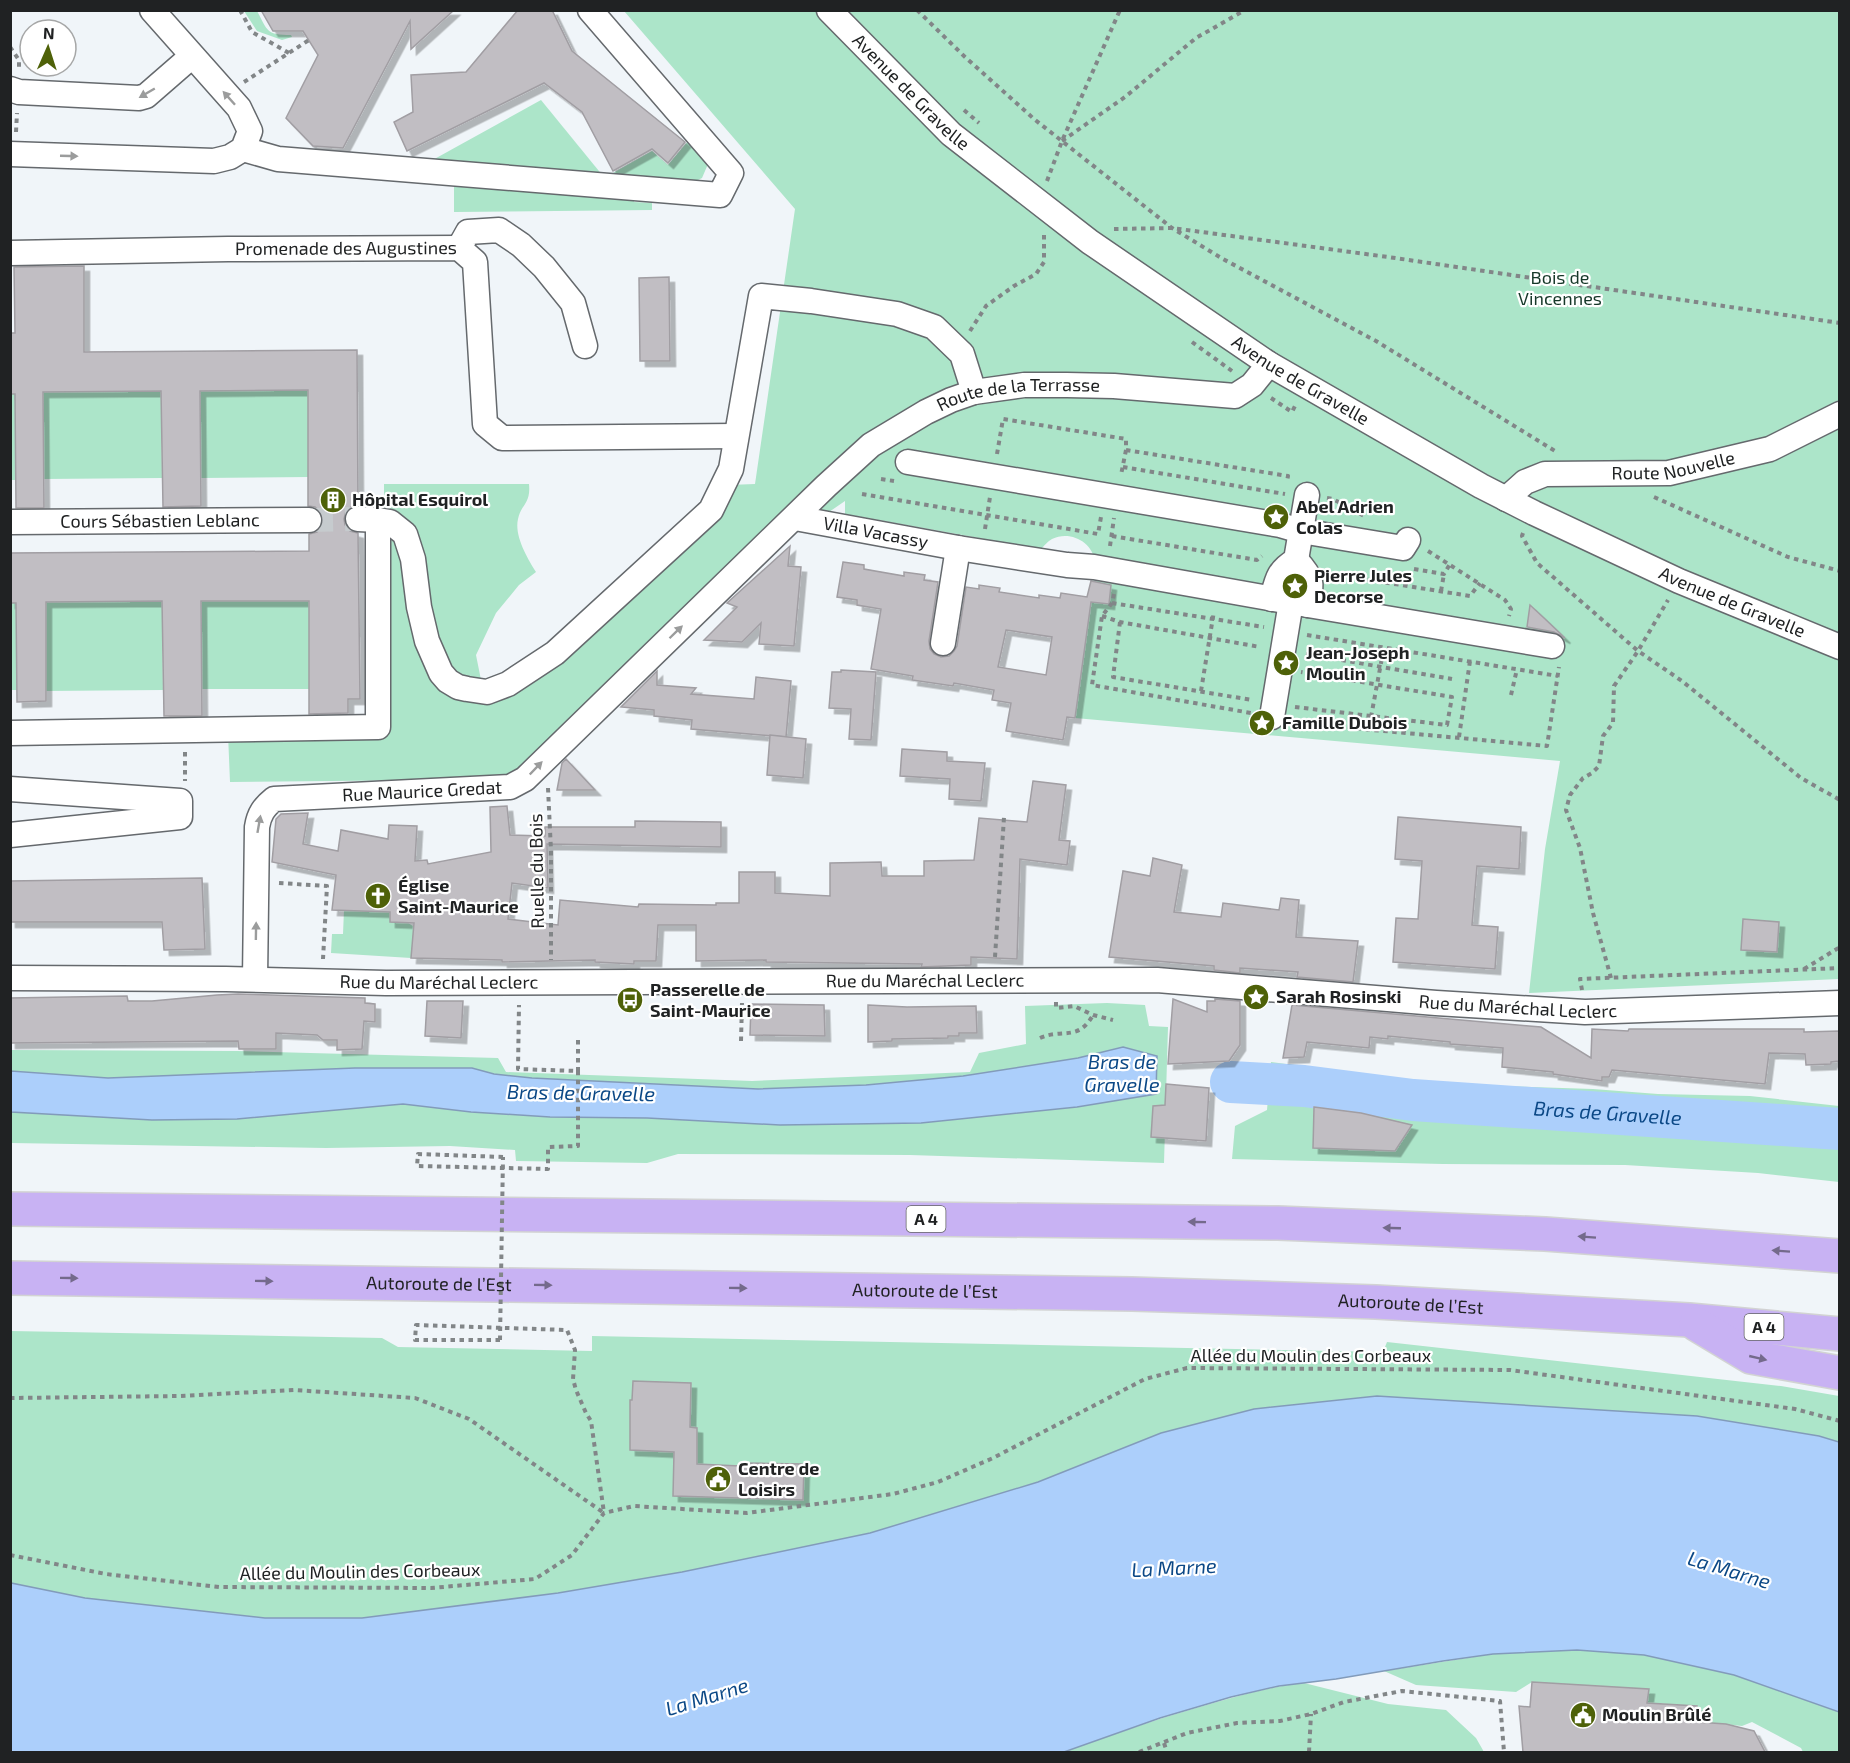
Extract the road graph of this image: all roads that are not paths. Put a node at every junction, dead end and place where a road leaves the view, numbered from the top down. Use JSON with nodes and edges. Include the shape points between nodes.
{"nodes":[{"id":1,"x":152,"y":10,"type":"edge"},
{"id":2,"x":590,"y":10,"type":"edge"},
{"id":3,"x":829,"y":10,"type":"edge"},
{"id":4,"x":192,"y":56,"type":"junction"},
{"id":5,"x":15,"y":90,"type":"edge"},
{"id":6,"x":243,"y":149,"type":"junction"},
{"id":7,"x":13,"y":154,"type":"edge"},
{"id":8,"x":459,"y":248,"type":"junction"},
{"id":9,"x":10,"y":254,"type":"edge"},
{"id":10,"x":585,"y":346,"type":"dead end"},
{"id":11,"x":1269,"y":364,"type":"junction"},
{"id":12,"x":974,"y":392,"type":"junction"},
{"id":13,"x":1839,"y":414,"type":"edge"},
{"id":14,"x":736,"y":436,"type":"junction"},
{"id":15,"x":908,"y":462,"type":"dead end"},
{"id":16,"x":1306,"y":495,"type":"dead end"},
{"id":17,"x":1506,"y":499,"type":"junction"},
{"id":18,"x":795,"y":518,"type":"junction"},
{"id":19,"x":309,"y":520,"type":"tunnel mouth"},
{"id":20,"x":10,"y":522,"type":"edge"},
{"id":21,"x":1290,"y":528,"type":"junction"},
{"id":22,"x":1408,"y":540,"type":"dead end"},
{"id":23,"x":958,"y":548,"type":"junction"},
{"id":24,"x":1296,"y":560,"type":"junction"},
{"id":25,"x":1290,"y":602,"type":"junction"},
{"id":26,"x":942,"y":643,"type":"dead end"},
{"id":27,"x":1552,"y":646,"type":"road end"},
{"id":28,"x":1839,"y":647,"type":"edge"},
{"id":29,"x":1272,"y":717,"type":"road end"},
{"id":30,"x":10,"y":733,"type":"edge"},
{"id":31,"x":10,"y":789,"type":"edge"},
{"id":32,"x":10,"y":835,"type":"edge"},
{"id":33,"x":10,"y":978,"type":"edge"},
{"id":34,"x":255,"y":979,"type":"junction"},
{"id":35,"x":1839,"y":1003,"type":"edge"},
{"id":36,"x":10,"y":1209,"type":"edge"},
{"id":37,"x":1839,"y":1256,"type":"edge"},
{"id":38,"x":10,"y":1278,"type":"edge"},
{"id":39,"x":1689,"y":1320,"type":"junction"},
{"id":40,"x":1839,"y":1334,"type":"edge"},
{"id":41,"x":1839,"y":1373,"type":"edge"}],
"edges":[{"from":1,"to":4,"type":"street"},
{"from":2,"to":6,"type":"street","via":[[730,173],[720,195],[278,159]]},
{"from":3,"to":11,"type":"street","name":"Avenue de Gravelle","via":[[951,134],[1049,196],[1090,242]]},
{"from":4,"to":5,"type":"street","one_way":true,"via":[[139,98]]},
{"from":6,"to":4,"type":"street","one_way":true,"via":[[250,131],[239,108]]},
{"from":7,"to":6,"type":"street","one_way":true,"via":[[214,161]]},
{"from":8,"to":9,"type":"street","name":"Promenade des Augustines"},
{"from":8,"to":10,"type":"street","via":[[468,232],[499,230],[521,245],[573,303]]},
{"from":8,"to":14,"type":"street","name":"Promenade des Augustines","via":[[475,262],[484,424],[502,438]]},
{"from":11,"to":12,"type":"street","name":"Route de la Terrasse","via":[[1252,385],[1235,396],[1067,385],[1024,385]]},
{"from":11,"to":17,"type":"street","name":"Avenue de Gravelle"},
{"from":12,"to":14,"type":"street","via":[[962,354],[934,327],[897,314],[761,296]]},
{"from":12,"to":18,"type":"street","name":"Route de la Terrasse","via":[[951,399],[871,445]]},
{"from":13,"to":17,"type":"street","name":"Route Nouvelle","via":[[1770,448],[1669,473],[1545,474],[1525,482]]},
{"from":14,"to":30,"type":"street","via":[[731,469],[711,510],[555,653],[495,690],[458,687],[441,673],[419,607],[413,559],[405,534],[390,522],[368,519],[378,727]]},
{"from":15,"to":21,"type":"street"},
{"from":16,"to":21,"type":"street"},
{"from":17,"to":28,"type":"street","name":"Avenue de Gravelle","via":[[1679,581]]},
{"from":18,"to":23,"type":"street","name":"Villa Vacassy"},
{"from":34,"to":18,"type":"street","name":"Rue Maurice Gredat","one_way":true,"via":[[259,818],[274,798],[510,787],[525,779]]},
{"from":19,"to":20,"type":"street","name":"Cours Sébastien Leblanc"},
{"from":21,"to":22,"type":"street","via":[[1403,548]]},
{"from":21,"to":24,"type":"street"},
{"from":23,"to":25,"type":"street","name":"Villa Vacassy","via":[[1094,567]]},
{"from":23,"to":26,"type":"street"},
{"from":24,"to":25,"type":"street","via":[[1284,567],[1278,577]]},
{"from":24,"to":25,"type":"street","via":[[1312,583]]},
{"from":25,"to":27,"type":"street","name":"Villa Vacassy"},
{"from":25,"to":29,"type":"street"},
{"from":31,"to":32,"type":"street","via":[[180,801],[180,817]]},
{"from":33,"to":34,"type":"street","name":"Rue du Maréchal Leclerc"},
{"from":34,"to":35,"type":"street","name":"Rue du Maréchal Leclerc","via":[[386,983],[1164,980],[1585,1012]]},
{"from":37,"to":36,"type":"highway","number":"A 4","one_way":true,"via":[[1545,1234],[1278,1223]]},
{"from":38,"to":39,"type":"highway","name":"Autoroute de l’Est","number":"A 4","one_way":true,"via":[[1132,1294],[1376,1302]]},
{"from":39,"to":40,"type":"highway","name":"Autoroute de l’Est","number":"A 4"},
{"from":39,"to":41,"type":"highway","one_way":true,"via":[[1751,1357]]}]}
